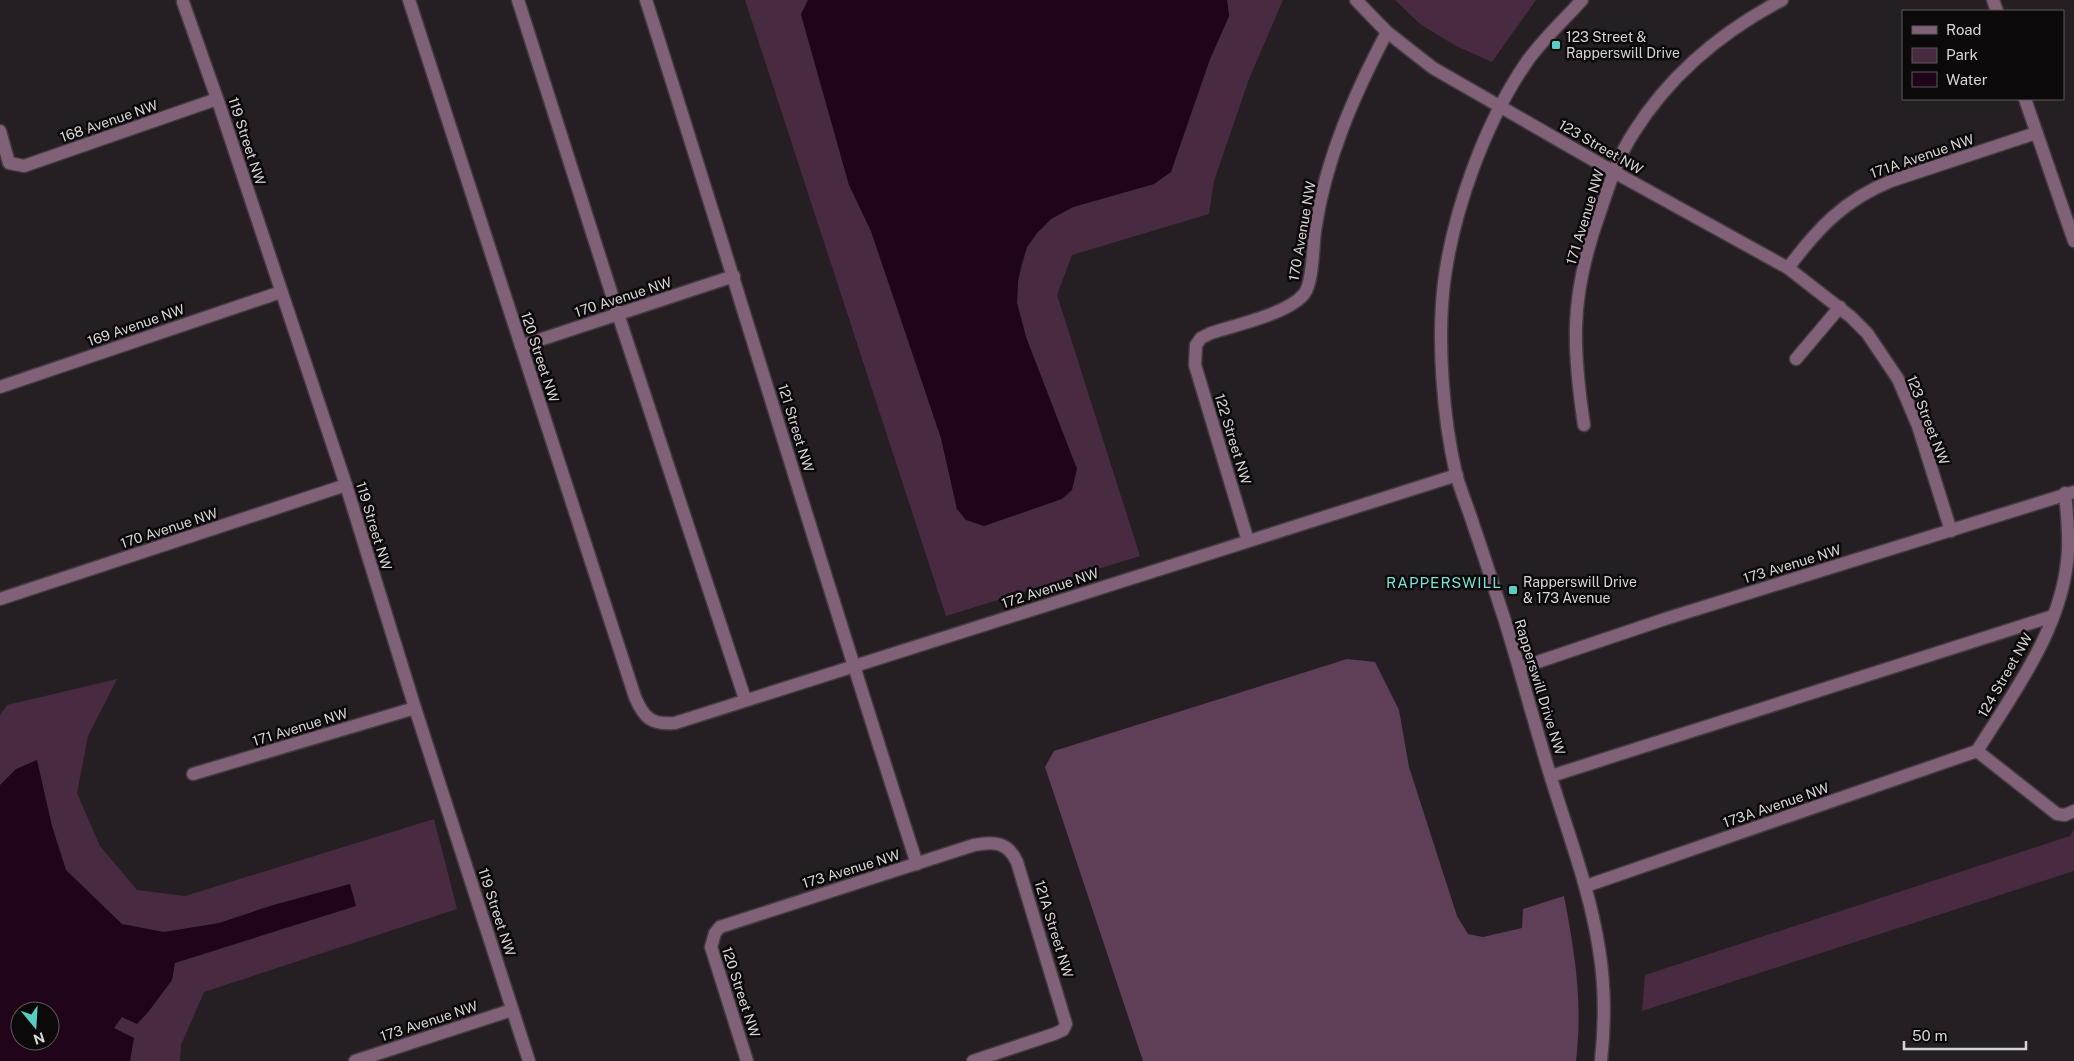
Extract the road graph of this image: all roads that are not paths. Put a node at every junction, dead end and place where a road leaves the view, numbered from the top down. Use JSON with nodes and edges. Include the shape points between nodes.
{"nodes":[{"id":1,"x":409,"y":0,"type":"edge"},
{"id":2,"x":518,"y":0,"type":"edge"},
{"id":3,"x":646,"y":0,"type":"edge"},
{"id":4,"x":1356,"y":0,"type":"edge"},
{"id":5,"x":1582,"y":0,"type":"edge"},
{"id":6,"x":1782,"y":0,"type":"edge"},
{"id":7,"x":183,"y":2,"type":"dead end"},
{"id":8,"x":1387,"y":32,"type":"junction"},
{"id":9,"x":217,"y":99,"type":"junction"},
{"id":10,"x":2025,"y":100,"type":"edge"},
{"id":11,"x":1500,"y":106,"type":"junction"},
{"id":12,"x":0,"y":131,"type":"edge"},
{"id":13,"x":2036,"y":133,"type":"junction"},
{"id":14,"x":1614,"y":172,"type":"junction"},
{"id":15,"x":2074,"y":241,"type":"edge"},
{"id":16,"x":1788,"y":268,"type":"junction"},
{"id":17,"x":734,"y":276,"type":"junction"},
{"id":18,"x":281,"y":292,"type":"junction"},
{"id":19,"x":1840,"y":307,"type":"junction"},
{"id":20,"x":618,"y":314,"type":"junction"},
{"id":21,"x":1196,"y":345,"type":"joint"},
{"id":22,"x":521,"y":346,"type":"junction"},
{"id":23,"x":1796,"y":359,"type":"dead end"},
{"id":24,"x":0,"y":387,"type":"edge"},
{"id":25,"x":1584,"y":424,"type":"dead end"},
{"id":26,"x":1457,"y":475,"type":"junction"},
{"id":27,"x":346,"y":485,"type":"junction"},
{"id":28,"x":2069,"y":492,"type":"edge"},
{"id":29,"x":1951,"y":530,"type":"junction"},
{"id":30,"x":1248,"y":541,"type":"junction"},
{"id":31,"x":0,"y":599,"type":"edge"},
{"id":32,"x":2053,"y":616,"type":"junction"},
{"id":33,"x":853,"y":667,"type":"junction"},
{"id":34,"x":1520,"y":668,"type":"junction"},
{"id":35,"x":745,"y":699,"type":"junction"},
{"id":36,"x":415,"y":708,"type":"junction"},
{"id":37,"x":651,"y":720,"type":"joint"},
{"id":38,"x":1977,"y":752,"type":"junction"},
{"id":39,"x":194,"y":774,"type":"dead end"},
{"id":40,"x":1550,"y":776,"type":"junction"},
{"id":41,"x":2074,"y":811,"type":"edge"},
{"id":42,"x":1000,"y":843,"type":"joint"},
{"id":43,"x":917,"y":864,"type":"junction"},
{"id":44,"x":1586,"y":886,"type":"junction"},
{"id":45,"x":715,"y":933,"type":"joint"},
{"id":46,"x":512,"y":1010,"type":"junction"},
{"id":47,"x":355,"y":1061,"type":"edge"},
{"id":48,"x":529,"y":1061,"type":"edge"},
{"id":49,"x":748,"y":1061,"type":"edge"},
{"id":50,"x":973,"y":1061,"type":"edge"},
{"id":51,"x":1601,"y":1061,"type":"edge"}],
"edges":[{"from":1,"to":22,"type":"street","name":"120 Street NW"},
{"from":2,"to":20,"type":"street"},
{"from":3,"to":17,"type":"street","name":"121 Street NW"},
{"from":4,"to":8,"type":"street","name":"123 Street NW"},
{"from":5,"to":11,"type":"street","name":"Rapperswill Drive NW","via":[[1527,61]]},
{"from":6,"to":14,"type":"street","name":"171 Avenue NW","via":[[1737,26],[1673,81],[1634,132]]},
{"from":7,"to":9,"type":"street","name":"119 Street NW"},
{"from":8,"to":11,"type":"street","name":"123 Street NW","via":[[1433,68]]},
{"from":8,"to":21,"type":"street","name":"170 Avenue NW","via":[[1349,110],[1336,145],[1315,228],[1306,292],[1286,308],[1211,333]]},
{"from":9,"to":12,"type":"street","name":"168 Avenue NW","via":[[24,166],[10,163]]},
{"from":9,"to":18,"type":"street","name":"119 Street NW"},
{"from":10,"to":13,"type":"street"},
{"from":11,"to":14,"type":"street","name":"123 Street NW"},
{"from":11,"to":26,"type":"street","name":"Rapperswill Drive NW","via":[[1460,211],[1444,286],[1442,351]]},
{"from":13,"to":15,"type":"street"},
{"from":13,"to":16,"type":"street","name":"171A Avenue NW","via":[[1871,189],[1818,229]]},
{"from":14,"to":16,"type":"street","name":"123 Street NW"},
{"from":14,"to":25,"type":"street","name":"171 Avenue NW","via":[[1596,224],[1578,294],[1576,358]]},
{"from":16,"to":19,"type":"street","name":"123 Street NW"},
{"from":17,"to":20,"type":"street","name":"170 Avenue NW"},
{"from":17,"to":33,"type":"street","name":"121 Street NW"},
{"from":18,"to":24,"type":"street","name":"169 Avenue NW"},
{"from":18,"to":27,"type":"street","name":"119 Street NW"},
{"from":19,"to":23,"type":"street"},
{"from":19,"to":29,"type":"street","name":"123 Street NW","via":[[1867,333],[1898,378],[1918,426]]},
{"from":20,"to":22,"type":"street","name":"170 Avenue NW"},
{"from":20,"to":35,"type":"street"},
{"from":21,"to":30,"type":"street","name":"122 Street NW","via":[[1195,365]]},
{"from":22,"to":37,"type":"street","name":"120 Street NW","via":[[635,697]]},
{"from":26,"to":30,"type":"street","name":"172 Avenue NW"},
{"from":26,"to":34,"type":"street","name":"Rapperswill Drive NW"},
{"from":27,"to":31,"type":"street","name":"170 Avenue NW"},
{"from":27,"to":36,"type":"street","name":"119 Street NW"},
{"from":28,"to":29,"type":"street","name":"173 Avenue NW"},
{"from":28,"to":32,"type":"street","name":"124 Street NW","via":[[2068,553]]},
{"from":29,"to":34,"type":"street","name":"173 Avenue NW"},
{"from":30,"to":33,"type":"street","name":"172 Avenue NW"},
{"from":32,"to":38,"type":"street","name":"124 Street NW","via":[[2037,654]]},
{"from":32,"to":40,"type":"street"},
{"from":33,"to":35,"type":"street","name":"172 Avenue NW"},
{"from":33,"to":43,"type":"street","name":"121 Street NW"},
{"from":34,"to":40,"type":"street","name":"Rapperswill Drive NW"},
{"from":35,"to":37,"type":"street","name":"172 Avenue NW","via":[[675,723],[662,724]]},
{"from":36,"to":39,"type":"street","name":"171 Avenue NW"},
{"from":36,"to":46,"type":"street","name":"119 Street NW"},
{"from":38,"to":41,"type":"street","via":[[2058,814]]},
{"from":38,"to":44,"type":"street","name":"173A Avenue NW"},
{"from":40,"to":44,"type":"street","name":"Rapperswill Drive NW"},
{"from":42,"to":43,"type":"street","name":"173 Avenue NW","via":[[974,845]]},
{"from":42,"to":50,"type":"street","name":"121A Street NW","via":[[1014,854],[1017,862],[1066,1024],[1063,1030]]},
{"from":43,"to":45,"type":"street","name":"173 Avenue NW","via":[[727,924]]},
{"from":44,"to":51,"type":"street","name":"Rapperswill Drive NW","via":[[1602,977]]},
{"from":45,"to":49,"type":"street","name":"120 Street NW","via":[[711,947]]},
{"from":46,"to":47,"type":"street","name":"173 Avenue NW"},
{"from":46,"to":48,"type":"street","name":"119 Street NW"}]}
